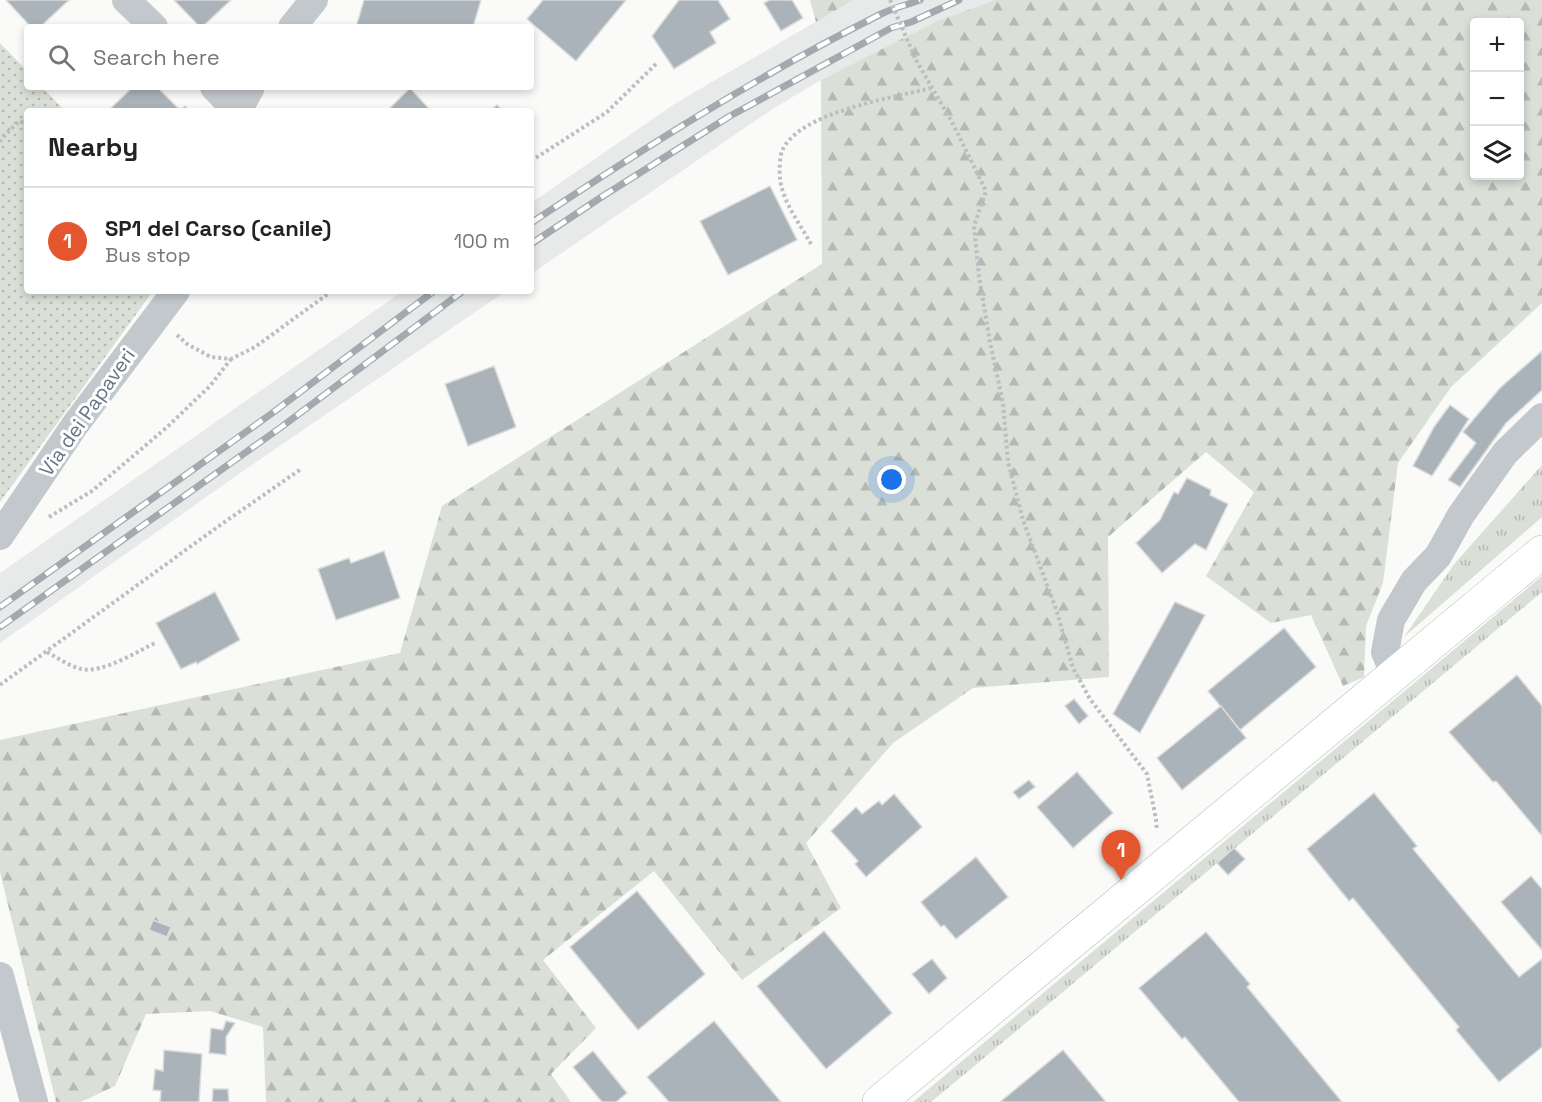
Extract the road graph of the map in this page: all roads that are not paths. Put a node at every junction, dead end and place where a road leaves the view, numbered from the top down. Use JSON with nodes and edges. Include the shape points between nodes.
{"nodes":[{"id":1,"x":126,"y":0,"type":"edge"},
{"id":2,"x":315,"y":0,"type":"edge"},
{"id":3,"x":151,"y":24,"type":"edge"},
{"id":4,"x":295,"y":24,"type":"edge"},
{"id":5,"x":216,"y":90,"type":"edge"},
{"id":6,"x":249,"y":90,"type":"edge"},
{"id":7,"x":234,"y":108,"type":"edge"},
{"id":8,"x":239,"y":108,"type":"edge"},
{"id":9,"x":174,"y":294,"type":"edge"},
{"id":10,"x":1542,"y":417,"type":"edge"},
{"id":11,"x":0,"y":536,"type":"edge"},
{"id":12,"x":1542,"y":552,"type":"edge"},
{"id":13,"x":1394,"y":674,"type":"junction"},
{"id":14,"x":0,"y":976,"type":"edge"},
{"id":15,"x":34,"y":1102,"type":"edge"},
{"id":16,"x":879,"y":1102,"type":"edge"}],
"edges":[{"from":1,"to":3,"type":"street"},
{"from":2,"to":4,"type":"street"},
{"from":5,"to":7,"type":"street"},
{"from":6,"to":8,"type":"street"},
{"from":9,"to":11,"type":"street","name":"Via dei Papaveri","via":[[75,425]]},
{"from":10,"to":13,"type":"street","via":[[1505,453],[1391,620],[1385,652]]},
{"from":12,"to":13,"type":"main road"},
{"from":13,"to":16,"type":"main road"},
{"from":14,"to":15,"type":"street"}]}
